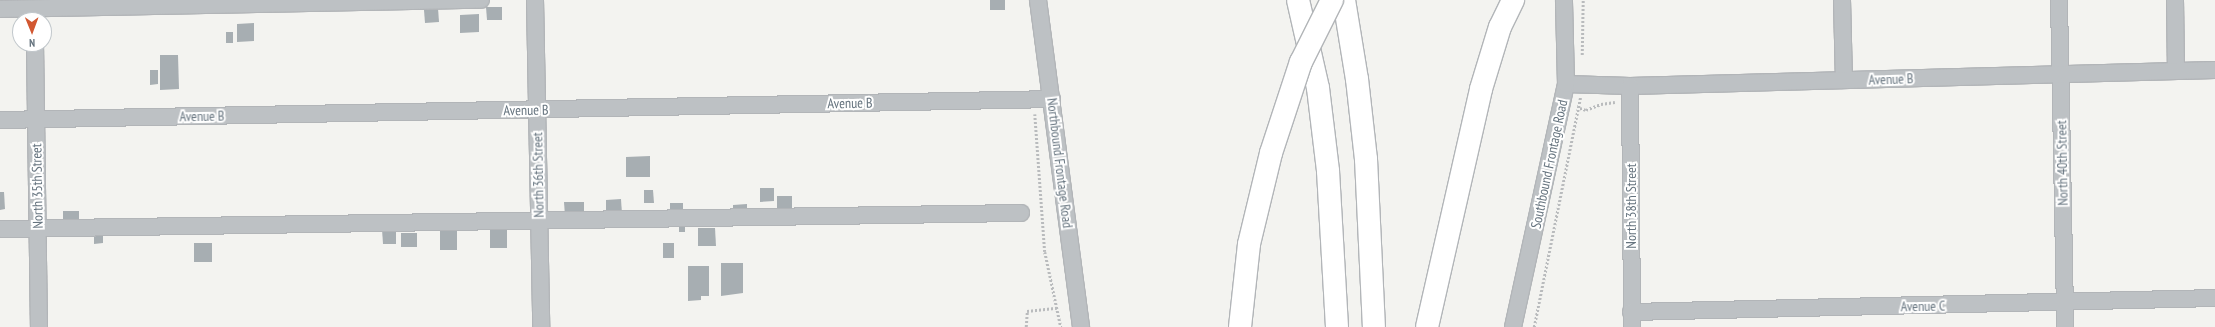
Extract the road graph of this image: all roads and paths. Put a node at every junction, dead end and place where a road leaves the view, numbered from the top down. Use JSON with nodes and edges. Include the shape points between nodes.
{"nodes":[{"id":1,"x":481,"y":0,"type":"edge"},
{"id":2,"x":535,"y":0,"type":"edge"},
{"id":3,"x":1038,"y":0,"type":"edge"},
{"id":4,"x":1298,"y":0,"type":"edge"},
{"id":5,"x":1332,"y":0,"type":"edge"},
{"id":6,"x":1344,"y":0,"type":"edge"},
{"id":7,"x":1512,"y":0,"type":"edge"},
{"id":8,"x":1564,"y":0,"type":"edge"},
{"id":9,"x":1842,"y":0,"type":"edge"},
{"id":10,"x":2059,"y":0,"type":"edge"},
{"id":11,"x":2175,"y":0,"type":"edge"},
{"id":12,"x":0,"y":9,"type":"edge"},
{"id":13,"x":34,"y":10,"type":"edge"},
{"id":14,"x":35,"y":52,"type":"edge"},
{"id":15,"x":2215,"y":70,"type":"edge"},
{"id":16,"x":2176,"y":71,"type":"junction"},
{"id":17,"x":2060,"y":74,"type":"junction"},
{"id":18,"x":1844,"y":80,"type":"junction"},
{"id":19,"x":1566,"y":84,"type":"junction"},
{"id":20,"x":1630,"y":93,"type":"junction"},
{"id":21,"x":1052,"y":99,"type":"junction"},
{"id":22,"x":1034,"y":100,"type":"junction"},
{"id":23,"x":1580,"y":108,"type":"dead end"},
{"id":24,"x":536,"y":109,"type":"junction"},
{"id":25,"x":0,"y":120,"type":"edge"},
{"id":26,"x":36,"y":120,"type":"junction"},
{"id":27,"x":1021,"y":212,"type":"dead end"},
{"id":28,"x":538,"y":220,"type":"junction"},
{"id":29,"x":37,"y":229,"type":"junction"},
{"id":30,"x":0,"y":230,"type":"edge"},
{"id":31,"x":2215,"y":298,"type":"edge"},
{"id":32,"x":2064,"y":303,"type":"junction"},
{"id":33,"x":1057,"y":308,"type":"junction"},
{"id":34,"x":1632,"y":320,"type":"edge"},
{"id":35,"x":39,"y":327,"type":"edge"},
{"id":36,"x":540,"y":327,"type":"edge"},
{"id":37,"x":1026,"y":327,"type":"edge"},
{"id":38,"x":1061,"y":327,"type":"edge"},
{"id":39,"x":1081,"y":327,"type":"edge"},
{"id":40,"x":1240,"y":327,"type":"edge"},
{"id":41,"x":1337,"y":327,"type":"edge"},
{"id":42,"x":1374,"y":327,"type":"edge"},
{"id":43,"x":1427,"y":327,"type":"edge"},
{"id":44,"x":1513,"y":327,"type":"edge"},
{"id":45,"x":2065,"y":327,"type":"edge"}],
"edges":[{"from":1,"to":13,"type":"street"},
{"from":2,"to":24,"type":"street","name":"North 36th Street"},
{"from":3,"to":21,"type":"street","name":"Northbound Frontage Road"},
{"from":4,"to":41,"type":"highway","via":[[1318,88],[1324,133]]},
{"from":5,"to":40,"type":"highway","bridge":true,"via":[[1301,62],[1271,153],[1249,244]]},
{"from":6,"to":42,"type":"highway","via":[[1357,79],[1366,159]]},
{"from":7,"to":43,"type":"highway","via":[[1500,27],[1481,89]]},
{"from":8,"to":19,"type":"street","name":"Southbound Frontage Road"},
{"from":9,"to":18,"type":"street"},
{"from":10,"to":17,"type":"street","name":"North 40th Street"},
{"from":11,"to":16,"type":"street"},
{"from":12,"to":13,"type":"street"},
{"from":14,"to":26,"type":"street","name":"North 35th Street"},
{"from":15,"to":16,"type":"street","name":"Avenue B"},
{"from":16,"to":17,"type":"street","name":"Avenue B"},
{"from":17,"to":18,"type":"street","name":"Avenue B"},
{"from":17,"to":32,"type":"street","name":"North 40th Street"},
{"from":18,"to":20,"type":"street","name":"Avenue B"},
{"from":19,"to":20,"type":"street","name":"Avenue B"},
{"from":19,"to":44,"type":"street","name":"Southbound Frontage Road"},
{"from":20,"to":23,"type":"path","via":[[1586,110]]},
{"from":20,"to":34,"type":"street","name":"North 38th Street"},
{"from":21,"to":22,"type":"street","name":"Avenue B"},
{"from":21,"to":39,"type":"street","name":"Northbound Frontage Road"},
{"from":22,"to":24,"type":"street","name":"Avenue B"},
{"from":22,"to":33,"type":"path","via":[[1045,252]]},
{"from":24,"to":26,"type":"street","name":"Avenue B"},
{"from":24,"to":28,"type":"street","name":"North 36th Street"},
{"from":25,"to":26,"type":"street","name":"Avenue B"},
{"from":26,"to":29,"type":"street","name":"North 35th Street"},
{"from":27,"to":28,"type":"street"},
{"from":28,"to":29,"type":"street"},
{"from":28,"to":36,"type":"street","name":"North 36th Street"},
{"from":29,"to":30,"type":"street"},
{"from":29,"to":35,"type":"street","name":"North 35th Street"},
{"from":31,"to":32,"type":"street","name":"Avenue C"},
{"from":32,"to":34,"type":"street","name":"Avenue C"},
{"from":32,"to":45,"type":"street","name":"North 40th Street"},
{"from":33,"to":37,"type":"path","via":[[1027,311]]},
{"from":33,"to":38,"type":"path"}]}
